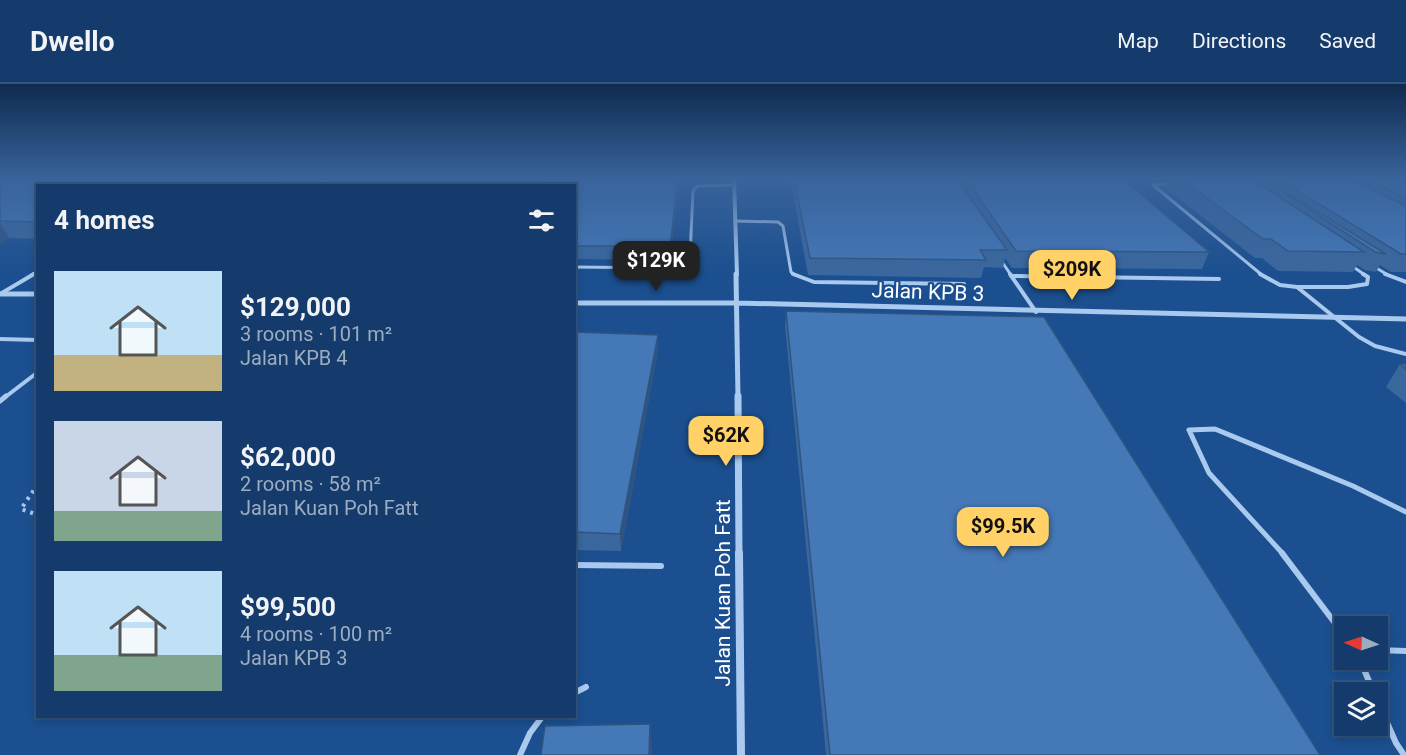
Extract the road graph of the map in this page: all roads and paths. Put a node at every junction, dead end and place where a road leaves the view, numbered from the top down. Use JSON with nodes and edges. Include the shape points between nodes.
{"nodes":[{"id":1,"x":692,"y":210,"type":"edge"},
{"id":2,"x":735,"y":210,"type":"edge"},
{"id":3,"x":1184,"y":210,"type":"edge"},
{"id":4,"x":736,"y":221,"type":"junction"},
{"id":5,"x":998,"y":256,"type":"edge"},
{"id":6,"x":1347,"y":262,"type":"edge"},
{"id":7,"x":1366,"y":262,"type":"edge"},
{"id":8,"x":576,"y":267,"type":"edge"},
{"id":9,"x":36,"y":272,"type":"edge"},
{"id":10,"x":1011,"y":276,"type":"junction"},
{"id":11,"x":1219,"y":279,"type":"dead end"},
{"id":12,"x":1406,"y":282,"type":"edge"},
{"id":13,"x":964,"y":284,"type":"dead end"},
{"id":14,"x":1297,"y":287,"type":"junction"},
{"id":15,"x":0,"y":294,"type":"edge"},
{"id":16,"x":36,"y":294,"type":"edge"},
{"id":17,"x":576,"y":303,"type":"edge"},
{"id":18,"x":737,"y":303,"type":"junction"},
{"id":19,"x":1036,"y":312,"type":"junction"},
{"id":20,"x":1337,"y":319,"type":"junction"},
{"id":21,"x":1406,"y":319,"type":"edge"},
{"id":22,"x":0,"y":339,"type":"edge"},
{"id":23,"x":36,"y":340,"type":"edge"},
{"id":24,"x":1406,"y":354,"type":"edge"},
{"id":25,"x":36,"y":374,"type":"edge"},
{"id":26,"x":0,"y":401,"type":"edge"},
{"id":27,"x":36,"y":487,"type":"edge"},
{"id":28,"x":1406,"y":512,"type":"edge"},
{"id":29,"x":36,"y":514,"type":"edge"},
{"id":30,"x":576,"y":565,"type":"edge"},
{"id":31,"x":661,"y":566,"type":"dead end"},
{"id":32,"x":1334,"y":622,"type":"edge"},
{"id":33,"x":1388,"y":650,"type":"edge"},
{"id":34,"x":1406,"y":651,"type":"edge"},
{"id":35,"x":586,"y":687,"type":"dead end"},
{"id":36,"x":576,"y":692,"type":"edge"},
{"id":37,"x":541,"y":718,"type":"edge"},
{"id":38,"x":1388,"y":725,"type":"edge"},
{"id":39,"x":520,"y":755,"type":"edge"},
{"id":40,"x":741,"y":755,"type":"edge"},
{"id":41,"x":1404,"y":755,"type":"edge"}],
"edges":[{"from":1,"to":8,"type":"lane","via":[[687,265]]},
{"from":2,"to":4,"type":"street","name":"Jalan Kuan Poh Fatt"},
{"from":3,"to":14,"type":"lane","via":[[1263,276],[1280,285]]},
{"from":4,"to":13,"type":"lane","via":[[778,222],[783,226],[791,272],[814,282]]},
{"from":4,"to":18,"type":"street","name":"Jalan Kuan Poh Fatt"},
{"from":5,"to":10,"type":"lane"},
{"from":6,"to":14,"type":"lane","via":[[1368,277],[1367,284]]},
{"from":7,"to":12,"type":"lane"},
{"from":9,"to":15,"type":"lane"},
{"from":10,"to":11,"type":"lane"},
{"from":10,"to":19,"type":"lane"},
{"from":14,"to":20,"type":"lane"},
{"from":15,"to":16,"type":"street"},
{"from":17,"to":18,"type":"street","name":"Jalan KPB 3"},
{"from":18,"to":19,"type":"street","name":"Jalan KPB 3"},
{"from":18,"to":40,"type":"street","name":"Jalan Kuan Poh Fatt"},
{"from":19,"to":20,"type":"street","name":"Jalan KPB 3"},
{"from":20,"to":21,"type":"street","name":"Jalan KPB 3"},
{"from":20,"to":24,"type":"lane","via":[[1375,346]]},
{"from":22,"to":23,"type":"lane"},
{"from":25,"to":26,"type":"lane"},
{"from":27,"to":29,"type":"path","via":[[21,509]]},
{"from":28,"to":32,"type":"lane","via":[[1215,429],[1189,430],[1209,473],[1283,554]]},
{"from":30,"to":31,"type":"lane"},
{"from":33,"to":34,"type":"lane"},
{"from":35,"to":36,"type":"lane"},
{"from":37,"to":39,"type":"lane"},
{"from":38,"to":41,"type":"lane"}]}
